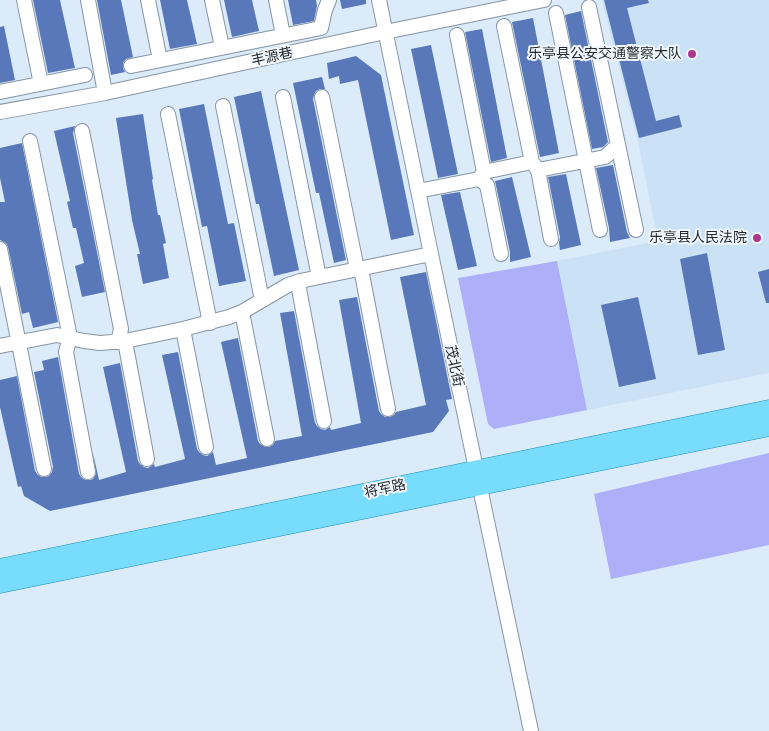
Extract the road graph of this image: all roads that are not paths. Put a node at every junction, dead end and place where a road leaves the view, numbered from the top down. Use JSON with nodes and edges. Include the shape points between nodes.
{"nodes":[{"id":1,"x":24,"y":0,"type":"edge"},
{"id":2,"x":88,"y":0,"type":"edge"},
{"id":3,"x":148,"y":0,"type":"edge"},
{"id":4,"x":212,"y":0,"type":"edge"},
{"id":5,"x":276,"y":0,"type":"edge"},
{"id":6,"x":329,"y":0,"type":"edge"},
{"id":7,"x":379,"y":0,"type":"edge"},
{"id":8,"x":544,"y":0,"type":"edge"},
{"id":9,"x":589,"y":8,"type":"dead end"},
{"id":10,"x":556,"y":13,"type":"dead end"},
{"id":11,"x":504,"y":26,"type":"dead end"},
{"id":12,"x":385,"y":32,"type":"junction"},
{"id":13,"x":283,"y":35,"type":"junction"},
{"id":14,"x":457,"y":35,"type":"dead end"},
{"id":15,"x":222,"y":47,"type":"junction"},
{"id":16,"x":160,"y":60,"type":"junction"},
{"id":17,"x":131,"y":66,"type":"dead end"},
{"id":18,"x":85,"y":75,"type":"dead end"},
{"id":19,"x":41,"y":84,"type":"junction"},
{"id":20,"x":0,"y":92,"type":"edge"},
{"id":21,"x":105,"y":93,"type":"junction"},
{"id":22,"x":322,"y":96,"type":"dead end"},
{"id":23,"x":283,"y":97,"type":"dead end"},
{"id":24,"x":223,"y":106,"type":"dead end"},
{"id":25,"x":0,"y":112,"type":"edge"},
{"id":26,"x":168,"y":114,"type":"dead end"},
{"id":27,"x":82,"y":131,"type":"dead end"},
{"id":28,"x":30,"y":141,"type":"dead end"},
{"id":29,"x":618,"y":145,"type":"junction"},
{"id":30,"x":586,"y":161,"type":"junction"},
{"id":31,"x":535,"y":166,"type":"junction"},
{"id":32,"x":481,"y":175,"type":"junction"},
{"id":33,"x":418,"y":191,"type":"junction"},
{"id":34,"x":600,"y":230,"type":"dead end"},
{"id":35,"x":636,"y":230,"type":"dead end"},
{"id":36,"x":551,"y":239,"type":"dead end"},
{"id":37,"x":0,"y":249,"type":"edge"},
{"id":38,"x":430,"y":254,"type":"junction"},
{"id":39,"x":501,"y":254,"type":"dead end"},
{"id":40,"x":359,"y":269,"type":"junction"},
{"id":41,"x":318,"y":277,"type":"junction"},
{"id":42,"x":300,"y":281,"type":"junction"},
{"id":43,"x":262,"y":300,"type":"junction"},
{"id":44,"x":242,"y":312,"type":"junction"},
{"id":45,"x":210,"y":323,"type":"junction"},
{"id":46,"x":183,"y":329,"type":"junction"},
{"id":47,"x":70,"y":337,"type":"junction"},
{"id":48,"x":121,"y":341,"type":"junction"},
{"id":49,"x":18,"y":342,"type":"junction"},
{"id":50,"x":0,"y":346,"type":"edge"},
{"id":51,"x":388,"y":409,"type":"dead end"},
{"id":52,"x":769,"y":409,"type":"edge"},
{"id":53,"x":324,"y":421,"type":"dead end"},
{"id":54,"x":769,"y":427,"type":"edge"},
{"id":55,"x":267,"y":439,"type":"dead end"},
{"id":56,"x":206,"y":447,"type":"dead end"},
{"id":57,"x":148,"y":458,"type":"dead end"},
{"id":58,"x":44,"y":468,"type":"dead end"},
{"id":59,"x":88,"y":472,"type":"dead end"},
{"id":60,"x":478,"y":478,"type":"junction"},
{"id":61,"x":0,"y":568,"type":"edge"},
{"id":62,"x":0,"y":584,"type":"edge"},
{"id":63,"x":531,"y":731,"type":"edge"}],
"edges":[{"from":1,"to":19,"type":"street"},
{"from":2,"to":21,"type":"street"},
{"from":3,"to":16,"type":"street"},
{"from":4,"to":15,"type":"street"},
{"from":5,"to":13,"type":"street"},
{"from":6,"to":13,"type":"street","via":[[321,28]]},
{"from":7,"to":12,"type":"street","name":"茂北街"},
{"from":8,"to":12,"type":"street","name":"丰源巷"},
{"from":9,"to":29,"type":"street"},
{"from":10,"to":30,"type":"street"},
{"from":11,"to":31,"type":"street"},
{"from":12,"to":21,"type":"street","name":"丰源巷"},
{"from":12,"to":33,"type":"street","name":"茂北街"},
{"from":13,"to":15,"type":"street"},
{"from":14,"to":32,"type":"street"},
{"from":15,"to":16,"type":"street"},
{"from":16,"to":17,"type":"street"},
{"from":18,"to":19,"type":"street"},
{"from":19,"to":20,"type":"street"},
{"from":21,"to":25,"type":"street","name":"丰源巷"},
{"from":22,"to":40,"type":"street"},
{"from":23,"to":41,"type":"street"},
{"from":24,"to":43,"type":"street"},
{"from":26,"to":45,"type":"street"},
{"from":27,"to":48,"type":"street"},
{"from":28,"to":47,"type":"street"},
{"from":29,"to":30,"type":"street","via":[[605,157]]},
{"from":29,"to":35,"type":"street"},
{"from":30,"to":31,"type":"street"},
{"from":30,"to":34,"type":"street"},
{"from":31,"to":32,"type":"street"},
{"from":31,"to":36,"type":"street"},
{"from":32,"to":33,"type":"street"},
{"from":32,"to":39,"type":"street","via":[[487,185]]},
{"from":33,"to":38,"type":"street","name":"茂北街"},
{"from":37,"to":49,"type":"street"},
{"from":38,"to":40,"type":"street"},
{"from":38,"to":60,"type":"street","name":"茂北街"},
{"from":40,"to":41,"type":"street"},
{"from":40,"to":51,"type":"street"},
{"from":41,"to":42,"type":"street"},
{"from":42,"to":43,"type":"street"},
{"from":42,"to":53,"type":"street","via":[[299,290]]},
{"from":43,"to":44,"type":"street"},
{"from":44,"to":45,"type":"street"},
{"from":44,"to":55,"type":"street"},
{"from":45,"to":46,"type":"street"},
{"from":46,"to":48,"type":"street"},
{"from":46,"to":56,"type":"street"},
{"from":47,"to":48,"type":"street","via":[[92,342]]},
{"from":47,"to":49,"type":"street","via":[[57,335]]},
{"from":47,"to":59,"type":"street","via":[[66,352]]},
{"from":48,"to":57,"type":"street"},
{"from":49,"to":50,"type":"street"},
{"from":49,"to":58,"type":"street"},
{"from":52,"to":60,"type":"main road","name":"将军路"},
{"from":54,"to":60,"type":"main road","name":"将军路"},
{"from":60,"to":61,"type":"main road","name":"将军路"},
{"from":60,"to":62,"type":"main road","name":"将军路"},
{"from":60,"to":63,"type":"street","name":"茂北街"}]}
